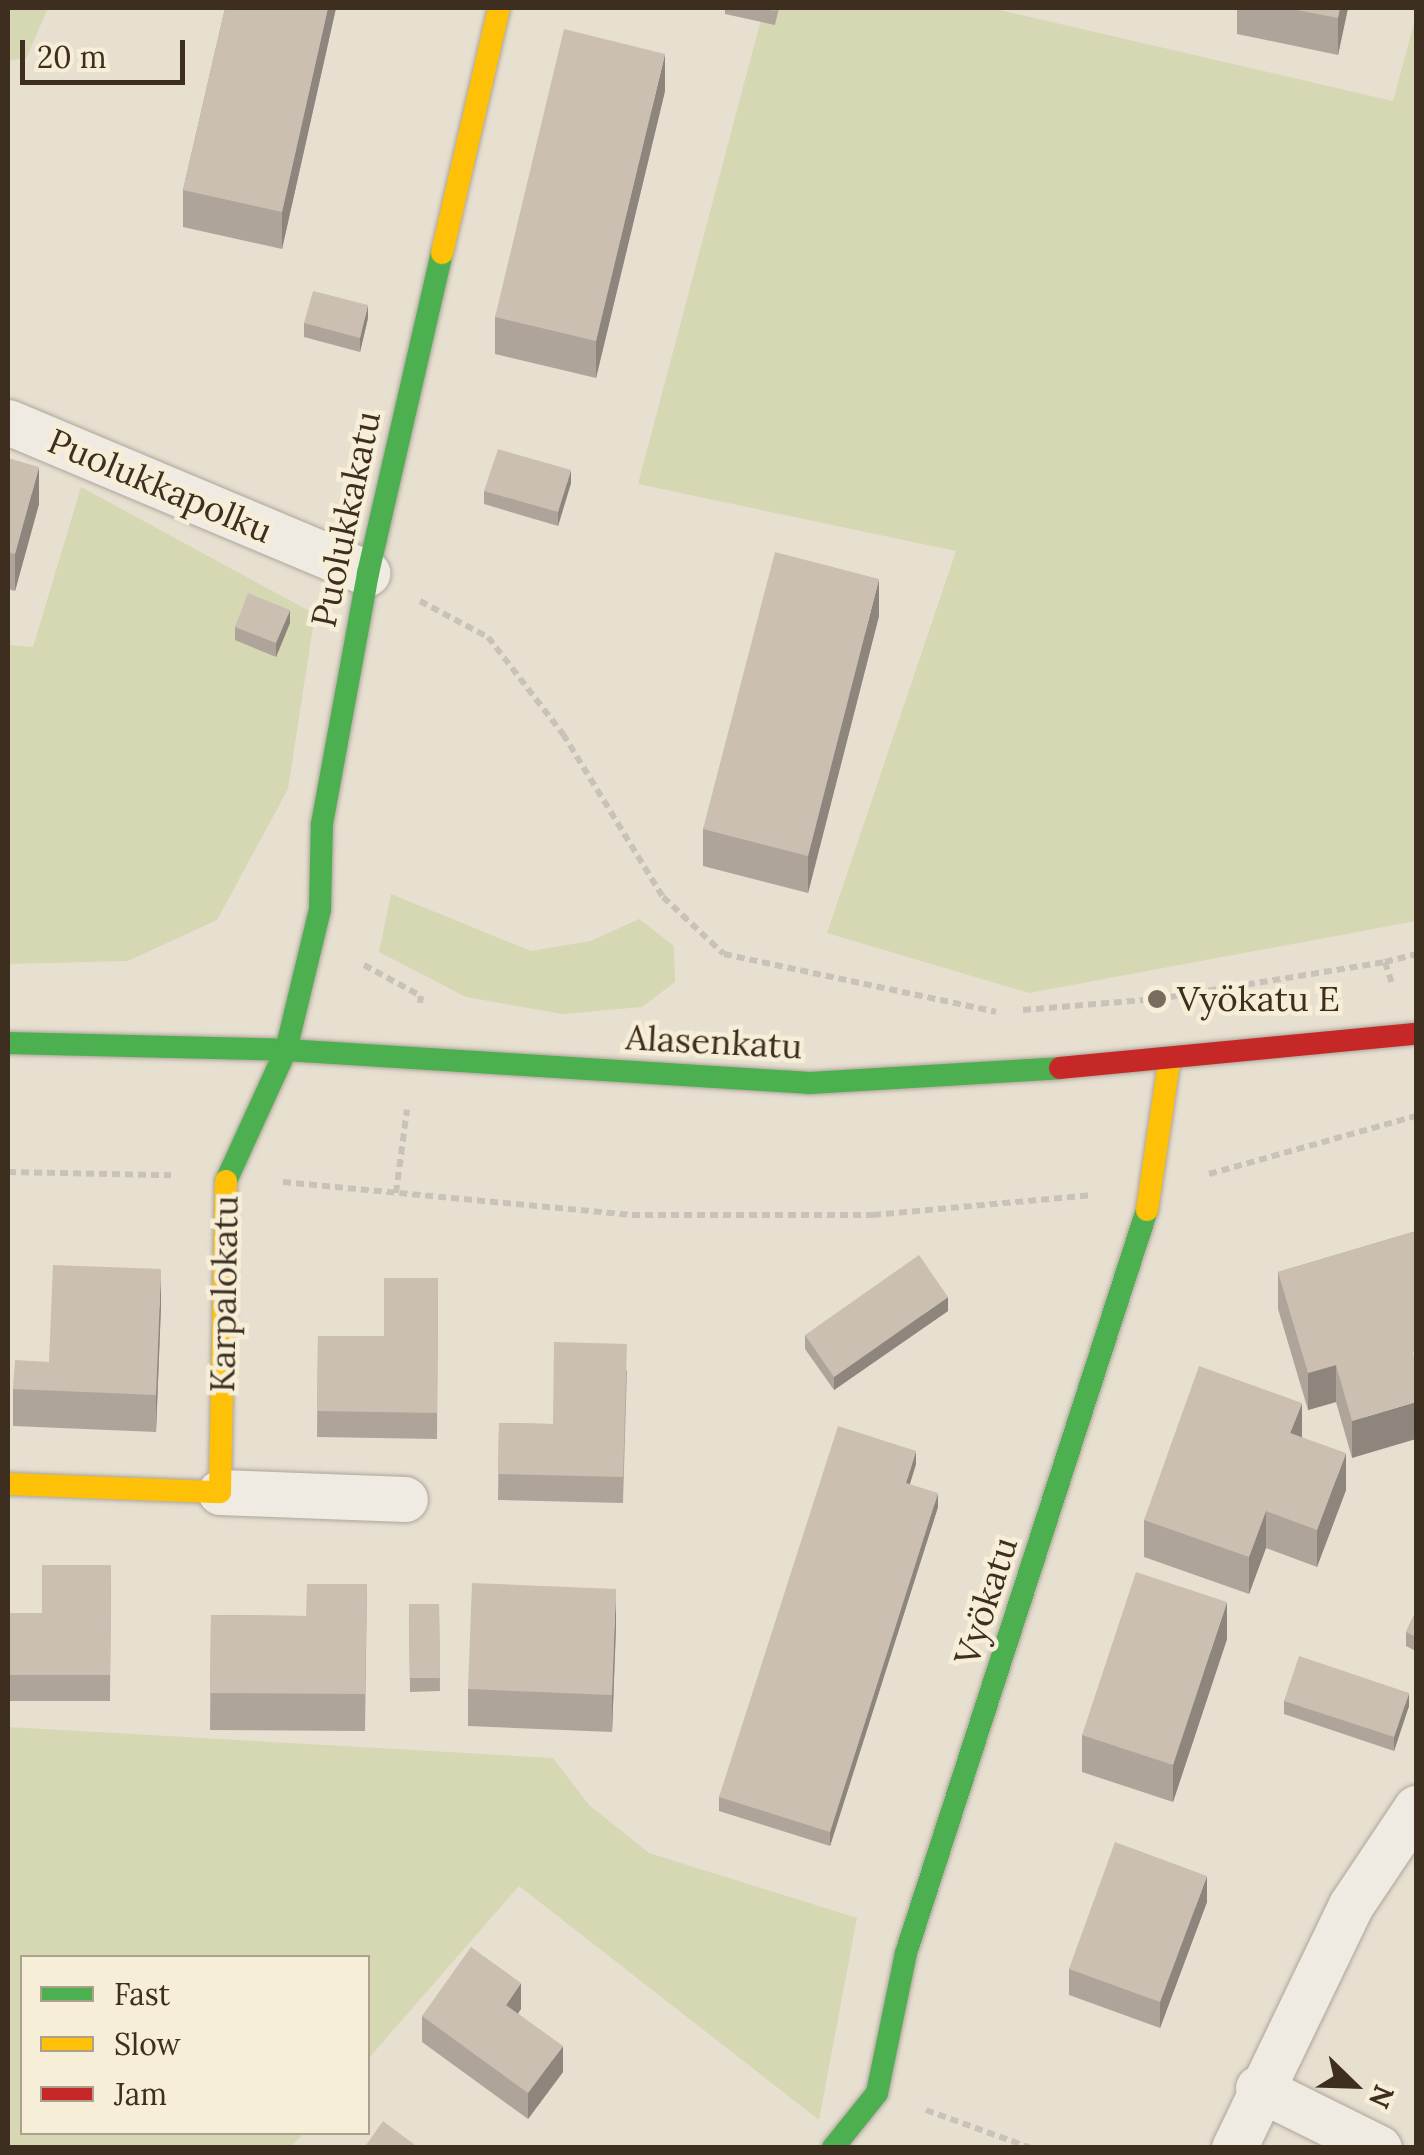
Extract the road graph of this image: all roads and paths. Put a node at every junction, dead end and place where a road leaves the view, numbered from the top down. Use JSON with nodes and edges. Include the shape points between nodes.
{"nodes":[{"id":1,"x":499,"y":8,"type":"edge"},
{"id":2,"x":8,"y":422,"type":"edge"},
{"id":3,"x":368,"y":573,"type":"junction"},
{"id":4,"x":1416,"y":954,"type":"edge"},
{"id":5,"x":1385,"y":962,"type":"junction"},
{"id":6,"x":1413,"y":1034,"type":"edge"},
{"id":7,"x":8,"y":1043,"type":"edge"},
{"id":8,"x":286,"y":1050,"type":"junction"},
{"id":9,"x":1170,"y":1062,"type":"junction"},
{"id":10,"x":1416,"y":1116,"type":"edge"},
{"id":11,"x":8,"y":1172,"type":"edge"},
{"id":12,"x":226,"y":1176,"type":"junction"},
{"id":13,"x":1154,"y":1189,"type":"junction"},
{"id":14,"x":8,"y":1484,"type":"edge"},
{"id":15,"x":220,"y":1492,"type":"junction"},
{"id":16,"x":405,"y":1499,"type":"dead end"},
{"id":17,"x":1416,"y":1808,"type":"edge"},
{"id":18,"x":1258,"y":2088,"type":"junction"},
{"id":19,"x":877,"y":2093,"type":"junction"},
{"id":20,"x":834,"y":2148,"type":"edge"},
{"id":21,"x":1031,"y":2148,"type":"edge"},
{"id":22,"x":1234,"y":2148,"type":"edge"},
{"id":23,"x":1379,"y":2148,"type":"edge"}],
"edges":[{"from":1,"to":3,"type":"street","name":"Puolukkakatu"},
{"from":2,"to":3,"type":"street","name":"Puolukkapolku"},
{"from":3,"to":5,"type":"path","via":[[488,637],[563,734],[663,897],[724,954],[992,1013],[1158,999]]},
{"from":3,"to":8,"type":"street","name":"Puolukkakatu","via":[[322,824],[320,909]]},
{"from":4,"to":5,"type":"path"},
{"from":5,"to":6,"type":"path"},
{"from":6,"to":9,"type":"street","name":"Alasenkatu"},
{"from":7,"to":8,"type":"street","name":"Alasenkatu"},
{"from":8,"to":9,"type":"street","name":"Alasenkatu","via":[[810,1082]]},
{"from":8,"to":12,"type":"street","name":"Karpalokatu"},
{"from":9,"to":13,"type":"street","name":"Vyökatu"},
{"from":10,"to":13,"type":"path"},
{"from":11,"to":12,"type":"path"},
{"from":12,"to":13,"type":"path","via":[[632,1215],[873,1216]]},
{"from":12,"to":15,"type":"street","name":"Karpalokatu"},
{"from":13,"to":19,"type":"street","name":"Vyökatu","via":[[906,1953]]},
{"from":14,"to":15,"type":"street"},
{"from":15,"to":16,"type":"street"},
{"from":17,"to":18,"type":"street","via":[[1351,1905]]},
{"from":18,"to":22,"type":"street"},
{"from":18,"to":23,"type":"street"},
{"from":19,"to":20,"type":"street","name":"Vyökatu"},
{"from":19,"to":21,"type":"path"}]}
